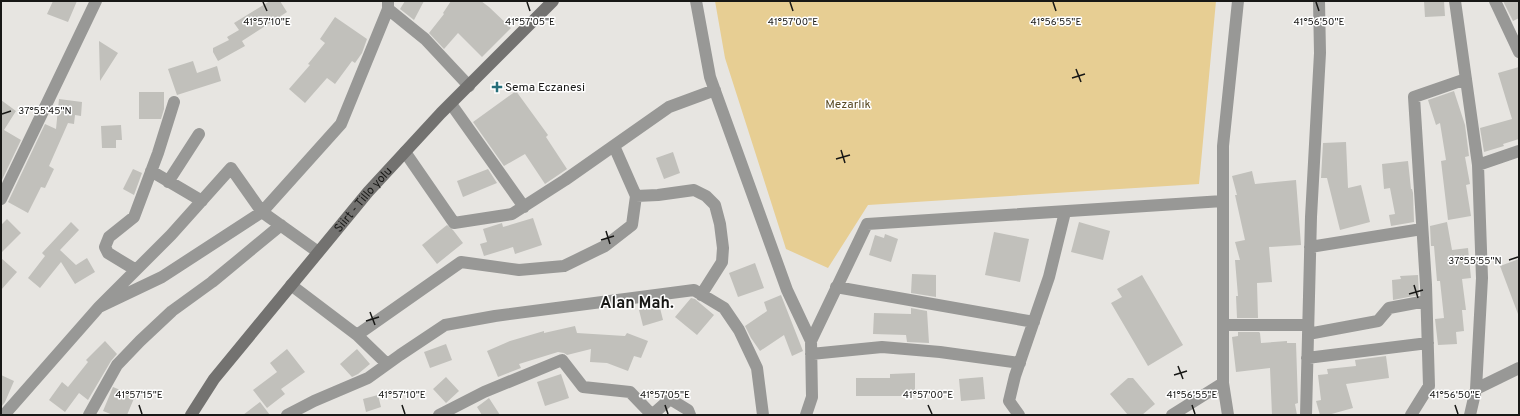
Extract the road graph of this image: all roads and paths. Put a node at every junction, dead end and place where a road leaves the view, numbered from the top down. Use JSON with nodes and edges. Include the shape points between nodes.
{"nodes":[{"id":1,"x":96,"y":1,"type":"edge"},
{"id":2,"x":553,"y":1,"type":"edge"},
{"id":3,"x":696,"y":1,"type":"edge"},
{"id":4,"x":1238,"y":1,"type":"edge"},
{"id":5,"x":1318,"y":1,"type":"edge"},
{"id":6,"x":1455,"y":1,"type":"edge"},
{"id":7,"x":1495,"y":1,"type":"edge"},
{"id":8,"x":388,"y":5,"type":"edge"},
{"id":9,"x":1519,"y":52,"type":"edge"},
{"id":10,"x":1466,"y":79,"type":"junction"},
{"id":11,"x":469,"y":86,"type":"junction"},
{"id":12,"x":715,"y":90,"type":"junction"},
{"id":13,"x":174,"y":102,"type":"dead end"},
{"id":14,"x":451,"y":104,"type":"junction"},
{"id":15,"x":199,"y":134,"type":"dead end"},
{"id":16,"x":614,"y":146,"type":"junction"},
{"id":17,"x":1519,"y":151,"type":"edge"},
{"id":18,"x":405,"y":152,"type":"junction"},
{"id":19,"x":1478,"y":165,"type":"junction"},
{"id":20,"x":151,"y":171,"type":"junction"},
{"id":21,"x":168,"y":182,"type":"junction"},
{"id":22,"x":636,"y":196,"type":"junction"},
{"id":23,"x":1,"y":199,"type":"edge"},
{"id":24,"x":1223,"y":201,"type":"junction"},
{"id":25,"x":202,"y":202,"type":"junction"},
{"id":26,"x":524,"y":207,"type":"junction"},
{"id":27,"x":262,"y":212,"type":"junction"},
{"id":28,"x":1065,"y":212,"type":"junction"},
{"id":29,"x":281,"y":226,"type":"junction"},
{"id":30,"x":1422,"y":229,"type":"junction"},
{"id":31,"x":1310,"y":248,"type":"junction"},
{"id":32,"x":318,"y":252,"type":"junction"},
{"id":33,"x":136,"y":270,"type":"junction"},
{"id":34,"x":291,"y":285,"type":"junction"},
{"id":35,"x":836,"y":287,"type":"junction"},
{"id":36,"x":701,"y":295,"type":"junction"},
{"id":37,"x":1426,"y":301,"type":"junction"},
{"id":38,"x":99,"y":307,"type":"junction"},
{"id":39,"x":1034,"y":322,"type":"junction"},
{"id":40,"x":1223,"y":325,"type":"junction"},
{"id":41,"x":1308,"y":329,"type":"junction"},
{"id":42,"x":357,"y":335,"type":"junction"},
{"id":43,"x":811,"y":340,"type":"junction"},
{"id":44,"x":1428,"y":343,"type":"junction"},
{"id":45,"x":811,"y":354,"type":"junction"},
{"id":46,"x":1307,"y":358,"type":"junction"},
{"id":47,"x":1020,"y":363,"type":"junction"},
{"id":48,"x":387,"y":364,"type":"junction"},
{"id":49,"x":757,"y":368,"type":"junction"},
{"id":50,"x":1519,"y":368,"type":"edge"},
{"id":51,"x":1223,"y":383,"type":"junction"},
{"id":52,"x":1476,"y":389,"type":"junction"},
{"id":53,"x":4,"y":415,"type":"edge"},
{"id":54,"x":88,"y":415,"type":"edge"},
{"id":55,"x":191,"y":415,"type":"edge"},
{"id":56,"x":287,"y":415,"type":"edge"},
{"id":57,"x":439,"y":415,"type":"edge"},
{"id":58,"x":652,"y":415,"type":"edge"},
{"id":59,"x":690,"y":415,"type":"edge"},
{"id":60,"x":755,"y":415,"type":"edge"},
{"id":61,"x":763,"y":415,"type":"edge"},
{"id":62,"x":806,"y":415,"type":"edge"},
{"id":63,"x":1019,"y":415,"type":"edge"},
{"id":64,"x":1172,"y":415,"type":"edge"},
{"id":65,"x":1228,"y":415,"type":"edge"},
{"id":66,"x":1306,"y":415,"type":"edge"},
{"id":67,"x":1411,"y":415,"type":"edge"},
{"id":68,"x":1470,"y":415,"type":"edge"}],
"edges":[{"from":1,"to":23,"type":"street"},
{"from":2,"to":11,"type":"main road","name":"Siirt - Tillo yolu"},
{"from":3,"to":12,"type":"street","via":[[710,77]]},
{"from":4,"to":24,"type":"street","via":[[1223,146]]},
{"from":5,"to":31,"type":"street","via":[[1320,53]]},
{"from":6,"to":10,"type":"street"},
{"from":7,"to":9,"type":"street"},
{"from":8,"to":11,"type":"street","via":[[425,39]]},
{"from":8,"to":27,"type":"street","via":[[341,124]]},
{"from":10,"to":19,"type":"street"},
{"from":10,"to":30,"type":"street","via":[[1414,98]]},
{"from":11,"to":14,"type":"main road","name":"Siirt - Tillo yolu"},
{"from":12,"to":16,"type":"street","via":[[669,107]]},
{"from":12,"to":43,"type":"street","via":[[787,290]]},
{"from":13,"to":20,"type":"street"},
{"from":14,"to":18,"type":"main road","name":"Siirt - Tillo yolu"},
{"from":14,"to":26,"type":"street"},
{"from":15,"to":21,"type":"street"},
{"from":16,"to":22,"type":"street"},
{"from":16,"to":26,"type":"street"},
{"from":17,"to":19,"type":"street"},
{"from":18,"to":26,"type":"street","via":[[454,223],[512,214]]},
{"from":18,"to":32,"type":"main road","name":"Siirt - Tillo yolu"},
{"from":19,"to":52,"type":"street","via":[[1482,278]]},
{"from":20,"to":21,"type":"street"},
{"from":20,"to":33,"type":"street","via":[[134,217],[109,237],[105,247],[108,254]]},
{"from":21,"to":25,"type":"street"},
{"from":22,"to":36,"type":"street","via":[[694,190],[706,196],[715,205],[723,248],[722,262]]},
{"from":22,"to":42,"type":"street","via":[[632,225],[605,246],[564,266],[519,270],[461,262]]},
{"from":24,"to":28,"type":"street"},
{"from":24,"to":40,"type":"street"},
{"from":25,"to":27,"type":"street","via":[[231,168]]},
{"from":25,"to":33,"type":"street"},
{"from":27,"to":29,"type":"street"},
{"from":27,"to":38,"type":"street","via":[[162,277]]},
{"from":28,"to":35,"type":"street","via":[[867,224]]},
{"from":28,"to":39,"type":"street","via":[[1049,277]]},
{"from":29,"to":32,"type":"street"},
{"from":29,"to":54,"type":"street","via":[[172,311],[140,341],[117,365]]},
{"from":30,"to":31,"type":"street"},
{"from":30,"to":37,"type":"street"},
{"from":31,"to":41,"type":"street"},
{"from":32,"to":34,"type":"main road","name":"Siirt - Tillo yolu"},
{"from":33,"to":38,"type":"street"},
{"from":34,"to":42,"type":"street"},
{"from":34,"to":55,"type":"main road","name":"Siirt - Tillo yolu","via":[[214,379]]},
{"from":35,"to":39,"type":"street"},
{"from":35,"to":43,"type":"street"},
{"from":36,"to":48,"type":"street","via":[[694,290],[445,325]]},
{"from":36,"to":49,"type":"street","via":[[724,308],[739,330]]},
{"from":37,"to":41,"type":"street","via":[[1390,308],[1378,321]]},
{"from":37,"to":44,"type":"street"},
{"from":38,"to":53,"type":"street"},
{"from":39,"to":47,"type":"street"},
{"from":40,"to":41,"type":"street"},
{"from":40,"to":51,"type":"street"},
{"from":41,"to":46,"type":"street"},
{"from":42,"to":48,"type":"street"},
{"from":43,"to":45,"type":"street"},
{"from":44,"to":46,"type":"street"},
{"from":44,"to":67,"type":"street","via":[[1429,386]]},
{"from":45,"to":47,"type":"street","via":[[882,347]]},
{"from":45,"to":62,"type":"street","via":[[812,397]]},
{"from":46,"to":66,"type":"street"},
{"from":47,"to":63,"type":"street","via":[[1010,401]]},
{"from":48,"to":56,"type":"street","via":[[368,378]]},
{"from":49,"to":60,"type":"street"},
{"from":49,"to":61,"type":"street"},
{"from":50,"to":52,"type":"street"},
{"from":51,"to":64,"type":"street"},
{"from":51,"to":65,"type":"street"},
{"from":52,"to":68,"type":"street"},
{"from":57,"to":58,"type":"street","via":[[484,392],[562,360],[583,387],[630,392]]},
{"from":58,"to":59,"type":"street","via":[[670,399],[688,410]]}]}
